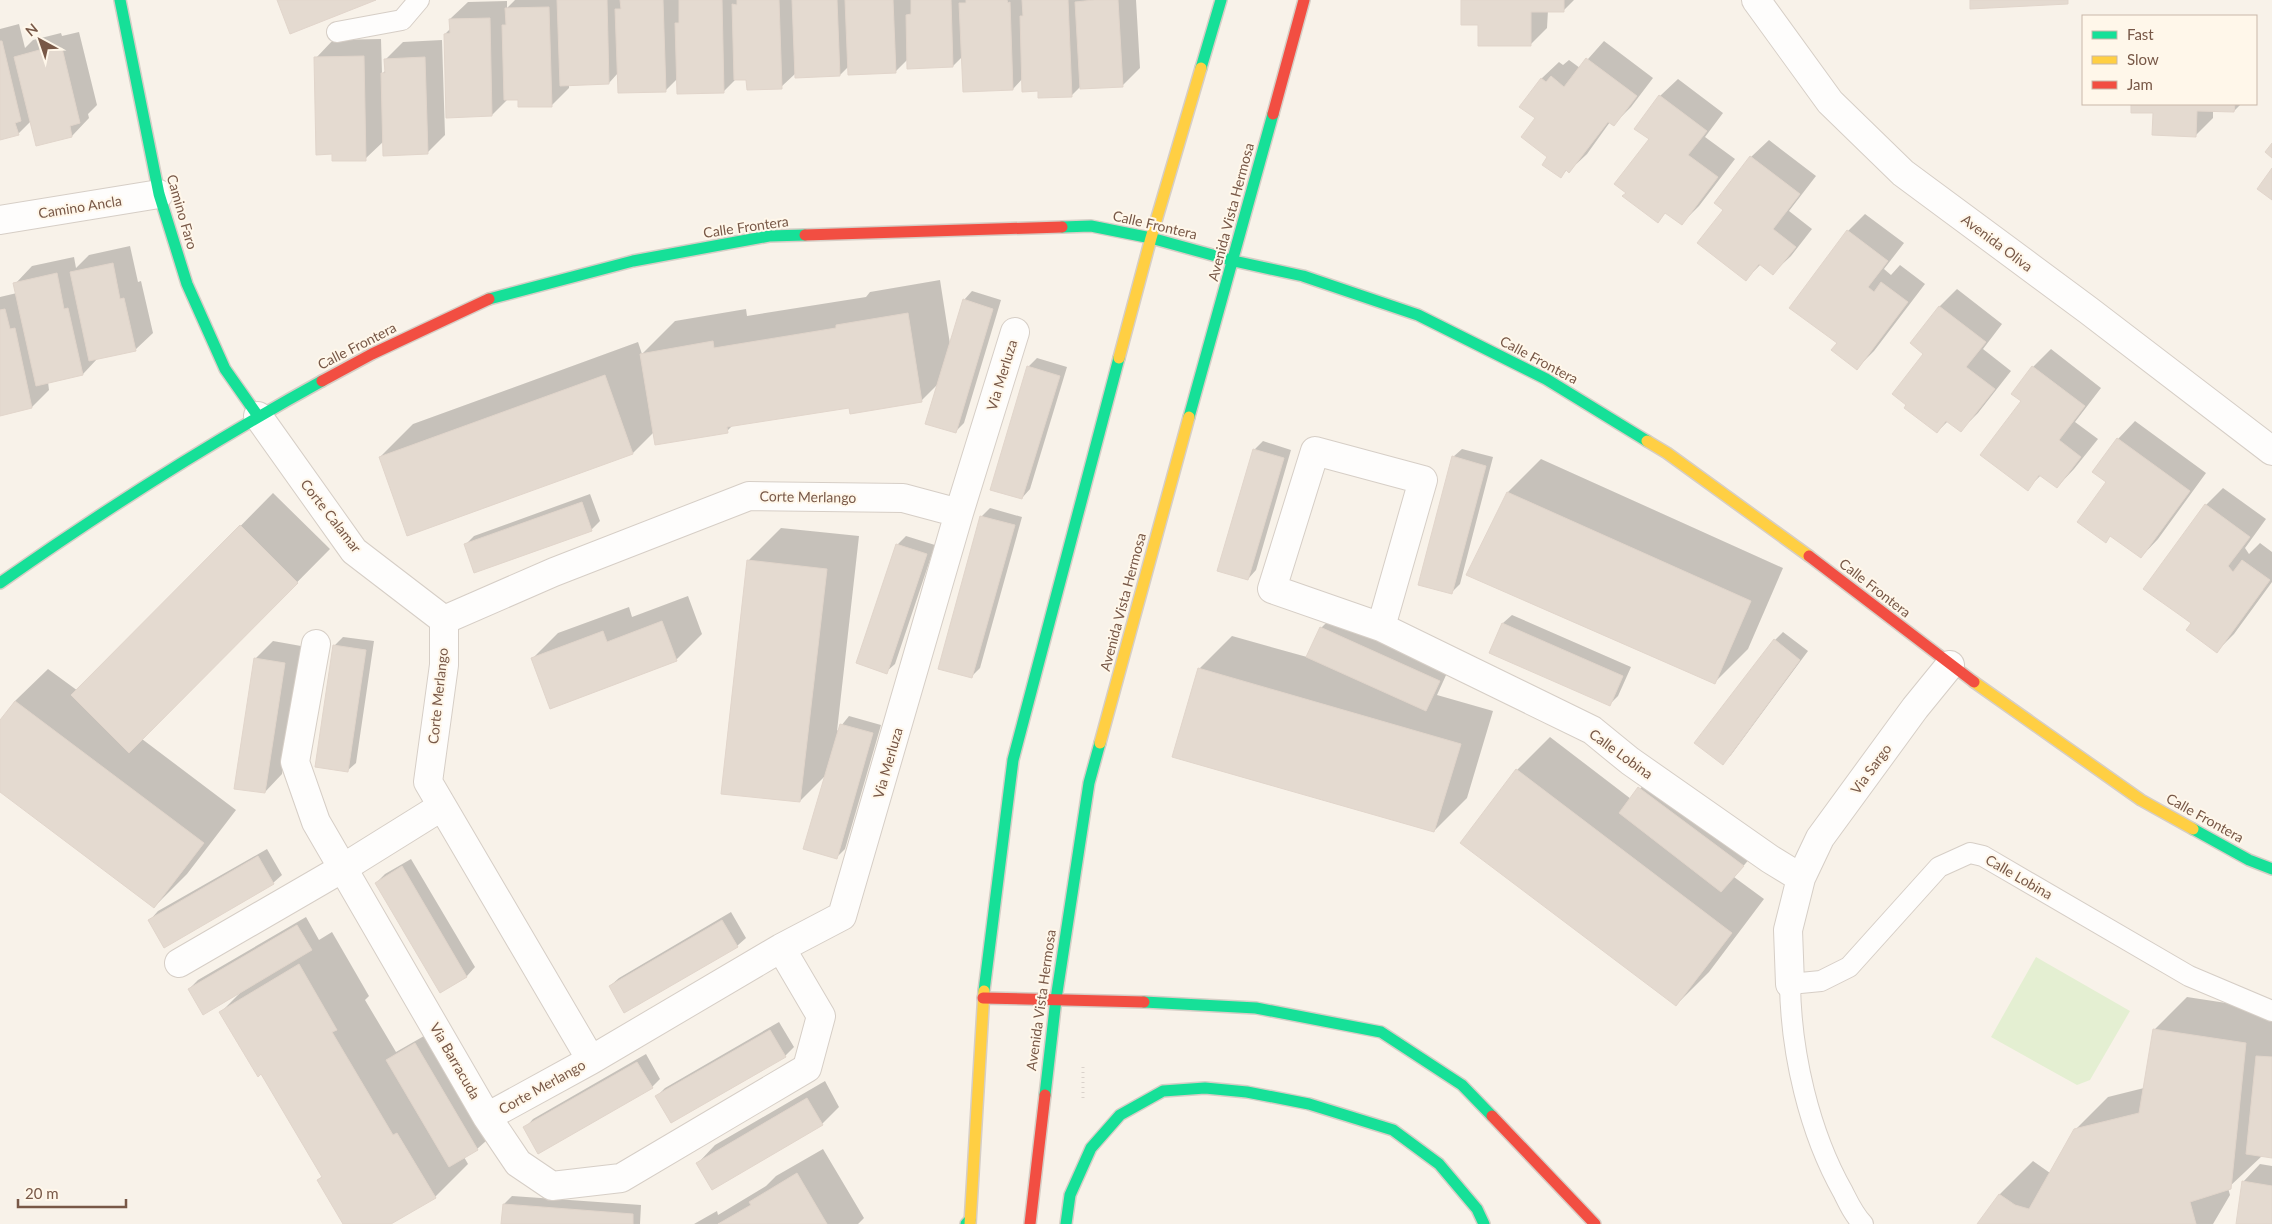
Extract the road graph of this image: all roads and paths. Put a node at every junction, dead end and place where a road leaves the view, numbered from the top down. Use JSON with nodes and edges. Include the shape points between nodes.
{"nodes":[{"id":1,"x":120,"y":0,"type":"edge"},
{"id":2,"x":419,"y":0,"type":"edge"},
{"id":3,"x":1221,"y":0,"type":"edge"},
{"id":4,"x":1304,"y":0,"type":"edge"},
{"id":5,"x":1756,"y":0,"type":"edge"},
{"id":6,"x":337,"y":32,"type":"dead end"},
{"id":7,"x":159,"y":194,"type":"junction"},
{"id":8,"x":0,"y":220,"type":"edge"},
{"id":9,"x":1151,"y":238,"type":"junction"},
{"id":10,"x":1234,"y":261,"type":"junction"},
{"id":11,"x":1015,"y":332,"type":"dead end"},
{"id":12,"x":258,"y":416,"type":"junction"},
{"id":13,"x":2272,"y":452,"type":"edge"},
{"id":14,"x":959,"y":513,"type":"junction"},
{"id":15,"x":0,"y":584,"type":"edge"},
{"id":16,"x":444,"y":620,"type":"junction"},
{"id":17,"x":1381,"y":627,"type":"junction"},
{"id":18,"x":316,"y":644,"type":"dead end"},
{"id":19,"x":1950,"y":665,"type":"junction"},
{"id":20,"x":441,"y":807,"type":"junction"},
{"id":21,"x":343,"y":868,"type":"junction"},
{"id":22,"x":2272,"y":869,"type":"edge"},
{"id":23,"x":1801,"y":878,"type":"junction"},
{"id":24,"x":781,"y":948,"type":"junction"},
{"id":25,"x":179,"y":963,"type":"dead end"},
{"id":26,"x":1790,"y":984,"type":"junction"},
{"id":27,"x":983,"y":998,"type":"junction"},
{"id":28,"x":1056,"y":999,"type":"junction"},
{"id":29,"x":2272,"y":1011,"type":"edge"},
{"id":30,"x":591,"y":1060,"type":"junction"},
{"id":31,"x":1084,"y":1061,"type":"dead end"},
{"id":32,"x":1083,"y":1098,"type":"dead end"},
{"id":33,"x":487,"y":1117,"type":"junction"},
{"id":34,"x":969,"y":1223,"type":"edge"},
{"id":35,"x":1030,"y":1224,"type":"edge"},
{"id":36,"x":1066,"y":1224,"type":"edge"},
{"id":37,"x":1484,"y":1224,"type":"edge"},
{"id":38,"x":1595,"y":1224,"type":"edge"},
{"id":39,"x":1863,"y":1224,"type":"edge"}],
"edges":[{"from":1,"to":7,"type":"main road","name":"Camino Faro"},
{"from":2,"to":6,"type":"lane","via":[[402,20]]},
{"from":3,"to":9,"type":"main road"},
{"from":4,"to":10,"type":"main road","name":"Avenida Vista Hermosa"},
{"from":5,"to":13,"type":"street","name":"Avenida Oliva","via":[[1830,102],[1902,173],[2088,310]]},
{"from":7,"to":8,"type":"street","name":"Camino Ancla"},
{"from":7,"to":12,"type":"main road","name":"Camino Faro","via":[[187,284],[221,360]]},
{"from":9,"to":10,"type":"main road","name":"Calle Frontera"},
{"from":9,"to":12,"type":"main road","name":"Calle Frontera","via":[[1091,226],[769,236],[633,261],[491,298],[372,354]]},
{"from":9,"to":27,"type":"main road","via":[[1013,760]]},
{"from":10,"to":19,"type":"main road","name":"Calle Frontera","via":[[1303,276],[1418,315],[1546,379],[1667,454],[1767,525]]},
{"from":10,"to":28,"type":"main road","name":"Avenida Vista Hermosa","via":[[1089,783]]},
{"from":11,"to":14,"type":"street","name":"Via Merluza"},
{"from":12,"to":15,"type":"main road","name":"Calle Frontera","via":[[81,526]]},
{"from":12,"to":16,"type":"street","name":"Corte Calamar","via":[[354,551]]},
{"from":14,"to":16,"type":"street","name":"Corte Merlango","via":[[903,498],[749,496],[554,572]]},
{"from":14,"to":24,"type":"street","name":"Via Merluza","via":[[842,916]]},
{"from":16,"to":20,"type":"street","name":"Corte Merlango","via":[[444,664],[428,782]]},
{"from":17,"to":17,"type":"street","name":"Calle Lobina","via":[[1272,589],[1315,450],[1424,480]]},
{"from":17,"to":23,"type":"street","name":"Calle Lobina","via":[[1592,730],[1630,762]]},
{"from":18,"to":21,"type":"street","name":"Via Barracuda","via":[[296,762],[316,822]]},
{"from":19,"to":22,"type":"main road","name":"Calle Frontera","via":[[2141,800],[2249,860]]},
{"from":19,"to":23,"type":"street","name":"Via Sargo","via":[[1820,838]]},
{"from":20,"to":21,"type":"street"},
{"from":20,"to":30,"type":"street","name":"Corte Merlango"},
{"from":21,"to":25,"type":"street"},
{"from":21,"to":33,"type":"street","name":"Via Barracuda"},
{"from":23,"to":26,"type":"street","via":[[1788,930]]},
{"from":24,"to":30,"type":"street","name":"Via Merluza"},
{"from":24,"to":33,"type":"street","name":"Via Barracuda","via":[[821,1016],[807,1068],[622,1178],[552,1186],[518,1163]]},
{"from":26,"to":29,"type":"lane","name":"Calle Lobina","via":[[1821,981],[1849,967],[1939,867],[1970,853],[1983,856],[2189,976]]},
{"from":26,"to":39,"type":"lane","via":[[1791,1013],[1809,1114],[1830,1170]]},
{"from":27,"to":28,"type":"main road"},
{"from":27,"to":34,"type":"main road"},
{"from":28,"to":35,"type":"main road","name":"Avenida Vista Hermosa"},
{"from":28,"to":38,"type":"main road","via":[[1256,1008],[1382,1032],[1462,1085]]},
{"from":30,"to":33,"type":"street","name":"Corte Merlango"},
{"from":31,"to":32,"type":"path"},
{"from":36,"to":37,"type":"main road","via":[[1070,1195],[1091,1148],[1120,1115],[1163,1091],[1205,1088],[1309,1104],[1393,1130],[1439,1164],[1477,1209]]}]}
